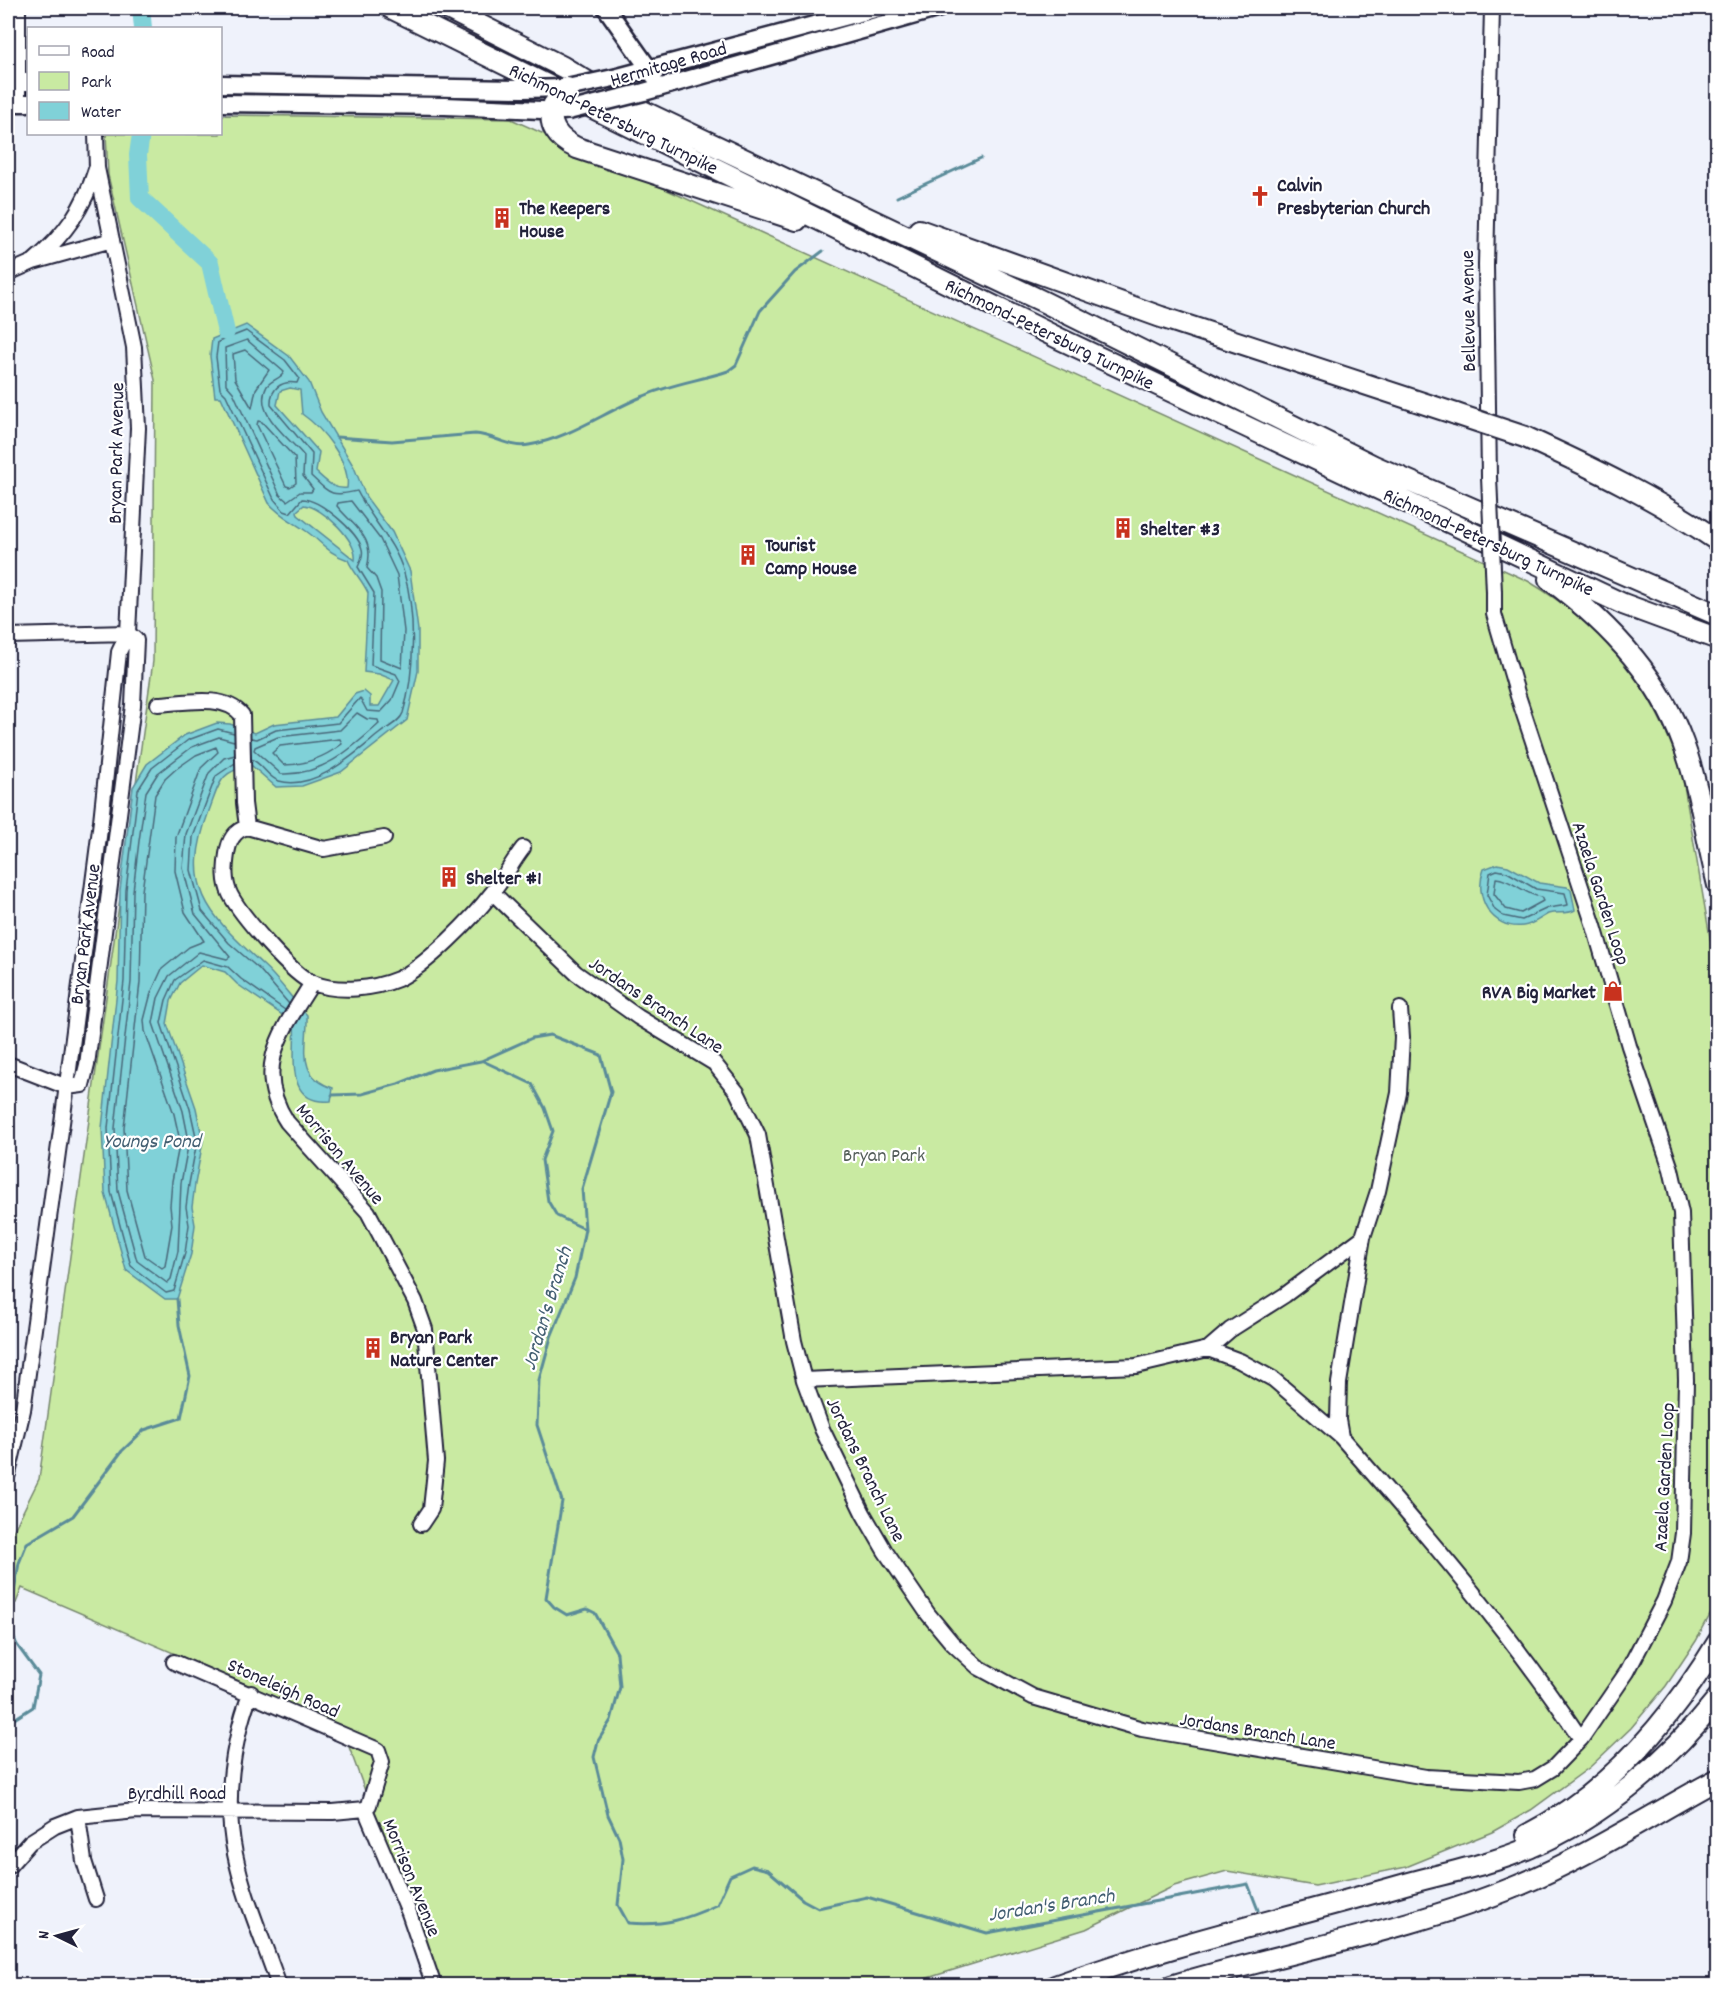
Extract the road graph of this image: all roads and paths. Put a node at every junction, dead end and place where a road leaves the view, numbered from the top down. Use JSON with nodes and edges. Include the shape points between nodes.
{"nodes":[{"id":1,"x":18,"y":8,"type":"edge"},
{"id":2,"x":391,"y":8,"type":"edge"},
{"id":3,"x":446,"y":8,"type":"edge"},
{"id":4,"x":460,"y":8,"type":"edge"},
{"id":5,"x":606,"y":8,"type":"edge"},
{"id":6,"x":878,"y":8,"type":"edge"},
{"id":7,"x":940,"y":8,"type":"edge"},
{"id":8,"x":1492,"y":8,"type":"edge"},
{"id":9,"x":501,"y":36,"type":"junction"},
{"id":10,"x":650,"y":69,"type":"junction"},
{"id":11,"x":18,"y":82,"type":"edge"},
{"id":12,"x":222,"y":84,"type":"edge"},
{"id":13,"x":661,"y":87,"type":"junction"},
{"id":14,"x":567,"y":88,"type":"junction"},
{"id":15,"x":18,"y":103,"type":"edge"},
{"id":16,"x":222,"y":103,"type":"edge"},
{"id":17,"x":558,"y":109,"type":"junction"},
{"id":18,"x":96,"y":135,"type":"edge"},
{"id":19,"x":97,"y":168,"type":"junction"},
{"id":20,"x":810,"y":190,"type":"junction"},
{"id":21,"x":112,"y":240,"type":"junction"},
{"id":22,"x":860,"y":240,"type":"junction"},
{"id":23,"x":33,"y":262,"type":"junction"},
{"id":24,"x":8,"y":273,"type":"edge"},
{"id":25,"x":1718,"y":541,"type":"edge"},
{"id":26,"x":1512,"y":553,"type":"junction"},
{"id":27,"x":1494,"y":614,"type":"joint"},
{"id":28,"x":1718,"y":615,"type":"edge"},
{"id":29,"x":128,"y":633,"type":"junction"},
{"id":30,"x":8,"y":636,"type":"edge"},
{"id":31,"x":1718,"y":639,"type":"edge"},
{"id":32,"x":158,"y":704,"type":"dead end"},
{"id":33,"x":247,"y":827,"type":"junction"},
{"id":34,"x":384,"y":838,"type":"dead end"},
{"id":35,"x":523,"y":848,"type":"dead end"},
{"id":36,"x":1716,"y":879,"type":"edge"},
{"id":37,"x":493,"y":892,"type":"junction"},
{"id":38,"x":1718,"y":894,"type":"edge"},
{"id":39,"x":312,"y":983,"type":"junction"},
{"id":40,"x":1400,"y":1009,"type":"dead end"},
{"id":41,"x":8,"y":1064,"type":"edge"},
{"id":42,"x":67,"y":1087,"type":"junction"},
{"id":43,"x":1363,"y":1237,"type":"junction"},
{"id":44,"x":1208,"y":1349,"type":"junction"},
{"id":45,"x":804,"y":1380,"type":"junction"},
{"id":46,"x":1341,"y":1437,"type":"junction"},
{"id":47,"x":8,"y":1474,"type":"edge"},
{"id":48,"x":421,"y":1524,"type":"dead end"},
{"id":49,"x":1716,"y":1642,"type":"edge"},
{"id":50,"x":174,"y":1662,"type":"dead end"},
{"id":51,"x":251,"y":1693,"type":"junction"},
{"id":52,"x":1718,"y":1698,"type":"edge"},
{"id":53,"x":1581,"y":1739,"type":"junction"},
{"id":54,"x":378,"y":1750,"type":"joint"},
{"id":55,"x":1718,"y":1770,"type":"edge"},
{"id":56,"x":1718,"y":1779,"type":"edge"},
{"id":57,"x":1698,"y":1789,"type":"junction"},
{"id":58,"x":365,"y":1809,"type":"junction"},
{"id":59,"x":228,"y":1812,"type":"junction"},
{"id":60,"x":78,"y":1817,"type":"junction"},
{"id":61,"x":8,"y":1867,"type":"edge"},
{"id":62,"x":1463,"y":1868,"type":"junction"},
{"id":63,"x":96,"y":1899,"type":"dead end"},
{"id":64,"x":279,"y":1986,"type":"edge"},
{"id":65,"x":434,"y":1986,"type":"edge"},
{"id":66,"x":1055,"y":1986,"type":"edge"},
{"id":67,"x":1171,"y":1986,"type":"edge"}],
"edges":[{"from":1,"to":11,"type":"street"},
{"from":2,"to":22,"type":"highway","name":"Richmond-Petersburg Turnpike"},
{"from":3,"to":9,"type":"highway","name":"Richmond-Petersburg Turnpike"},
{"from":4,"to":9,"type":"highway"},
{"from":5,"to":10,"type":"main road"},
{"from":6,"to":10,"type":"main road","name":"Hermitage Road"},
{"from":7,"to":13,"type":"main road","name":"Hermitage Road"},
{"from":8,"to":27,"type":"street","name":"Bellevue Avenue","bridge":true,"via":[[1486,265]]},
{"from":9,"to":20,"type":"highway","name":"Richmond-Petersburg Turnpike","via":[[614,97]]},
{"from":10,"to":13,"type":"main road"},
{"from":10,"to":14,"type":"main road","name":"Hermitage Road","bridge":true},
{"from":11,"to":15,"type":"street"},
{"from":12,"to":14,"type":"main road","name":"Hermitage Road","bridge":true},
{"from":13,"to":17,"type":"main road","name":"Hermitage Road","bridge":true},
{"from":14,"to":17,"type":"highway","bridge":true},
{"from":16,"to":17,"type":"main road","name":"Hermitage Road"},
{"from":17,"to":22,"type":"highway","via":[[553,126],[559,137],[577,148]]},
{"from":18,"to":19,"type":"street","name":"Bryan Park Avenue"},
{"from":19,"to":21,"type":"street","name":"Bryan Park Avenue"},
{"from":19,"to":23,"type":"street","via":[[78,213],[58,240]]},
{"from":20,"to":25,"type":"highway","bridge":true,"via":[[1161,317],[1526,437],[1601,471]]},
{"from":20,"to":28,"type":"highway","name":"Richmond-Petersburg Turnpike","via":[[1374,466]]},
{"from":21,"to":23,"type":"street"},
{"from":21,"to":29,"type":"street","name":"Bryan Park Avenue","via":[[134,347],[138,428]]},
{"from":22,"to":26,"type":"highway","name":"Richmond-Petersburg Turnpike"},
{"from":23,"to":24,"type":"street"},
{"from":26,"to":31,"type":"highway","name":"Richmond-Petersburg Turnpike","via":[[1623,604]]},
{"from":26,"to":36,"type":"highway","via":[[1611,629],[1654,688],[1683,741]]},
{"from":27,"to":53,"type":"street","name":"Azaela Garden Loop","via":[[1671,1169],[1681,1213],[1686,1380],[1683,1533],[1678,1562],[1664,1601],[1627,1672]]},
{"from":29,"to":30,"type":"street"},
{"from":29,"to":42,"type":"street","name":"Bryan Park Avenue","via":[[119,652]]},
{"from":29,"to":42,"type":"street","name":"Bryan Park Avenue","via":[[136,640],[133,705],[87,1065],[82,1085]]},
{"from":32,"to":33,"type":"street","via":[[218,702],[230,705],[242,715]]},
{"from":33,"to":34,"type":"street","via":[[324,849]]},
{"from":33,"to":39,"type":"street","via":[[231,838],[228,848],[225,879],[229,893],[243,915],[287,963]]},
{"from":35,"to":37,"type":"street"},
{"from":36,"to":38,"type":"highway"},
{"from":37,"to":39,"type":"street","via":[[464,926],[400,978],[378,986],[355,988]]},
{"from":37,"to":45,"type":"street","name":"Jordans Branch Lane","via":[[576,973],[707,1059],[737,1092],[758,1135]]},
{"from":39,"to":48,"type":"street","name":"Morrison Avenue","via":[[286,1023],[274,1051],[271,1087],[287,1122],[368,1212],[415,1301],[425,1329],[436,1461],[431,1509]]},
{"from":40,"to":43,"type":"street","via":[[1399,1093],[1378,1191]]},
{"from":41,"to":42,"type":"street"},
{"from":42,"to":47,"type":"street","name":"Bryan Park Avenue","via":[[23,1410]]},
{"from":43,"to":44,"type":"street"},
{"from":43,"to":46,"type":"street","via":[[1339,1383]]},
{"from":44,"to":45,"type":"street","via":[[1136,1366]]},
{"from":44,"to":46,"type":"street","via":[[1273,1379]]},
{"from":45,"to":53,"type":"street","name":"Jordans Branch Lane","via":[[822,1429],[863,1513],[928,1614],[978,1667],[1033,1696],[1160,1733],[1426,1777],[1520,1782],[1535,1779],[1553,1768]]},
{"from":46,"to":53,"type":"street","via":[[1504,1632]]},
{"from":49,"to":62,"type":"highway","via":[[1665,1719],[1621,1767],[1541,1828]]},
{"from":50,"to":51,"type":"street","name":"Stoneleigh Road"},
{"from":51,"to":54,"type":"street","name":"Stoneleigh Road"},
{"from":51,"to":59,"type":"street","via":[[231,1773]]},
{"from":52,"to":62,"type":"highway","via":[[1675,1746],[1584,1819],[1531,1848]]},
{"from":54,"to":58,"type":"street","name":"Morrison Avenue","via":[[382,1762]]},
{"from":55,"to":57,"type":"highway"},
{"from":56,"to":57,"type":"highway"},
{"from":57,"to":67,"type":"highway","via":[[1611,1840],[1518,1885],[1475,1901]]},
{"from":58,"to":59,"type":"street","name":"Byrdhill Road"},
{"from":58,"to":65,"type":"street","name":"Morrison Avenue"},
{"from":59,"to":60,"type":"street","name":"Byrdhill Road","via":[[118,1812]]},
{"from":59,"to":64,"type":"street","via":[[230,1840],[242,1884]]},
{"from":60,"to":61,"type":"street","name":"Byrdhill Road","via":[[39,1836]]},
{"from":60,"to":63,"type":"street","via":[[84,1861]]},
{"from":62,"to":66,"type":"highway","via":[[1174,1948]]}]}
